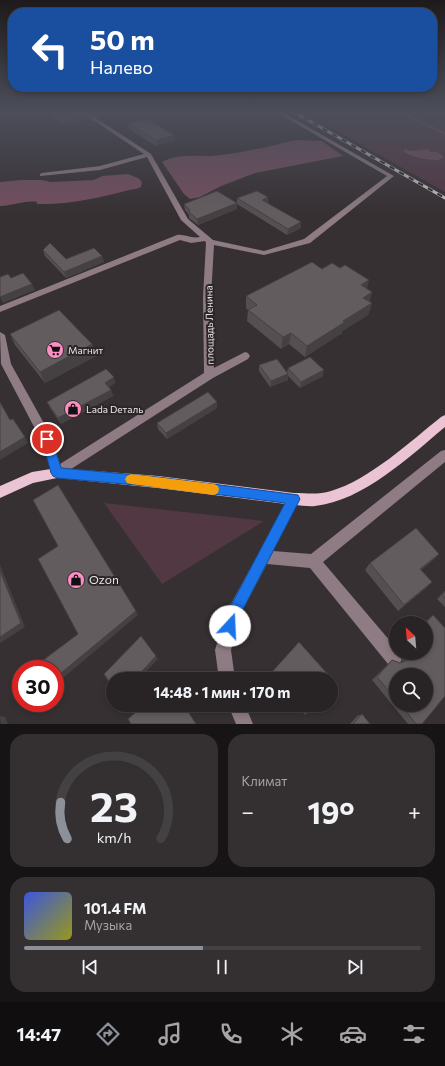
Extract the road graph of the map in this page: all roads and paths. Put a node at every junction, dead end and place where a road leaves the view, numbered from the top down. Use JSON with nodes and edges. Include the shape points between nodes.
{"nodes":[{"id":1,"x":135,"y":146,"type":"edge"},
{"id":2,"x":338,"y":146,"type":"edge"},
{"id":3,"x":149,"y":155,"type":"junction"},
{"id":4,"x":42,"y":175,"type":"dead end"},
{"id":5,"x":208,"y":240,"type":"junction"},
{"id":6,"x":0,"y":309,"type":"edge"},
{"id":7,"x":0,"y":335,"type":"edge"},
{"id":8,"x":245,"y":356,"type":"dead end"},
{"id":9,"x":210,"y":375,"type":"junction"},
{"id":10,"x":445,"y":420,"type":"edge"},
{"id":11,"x":445,"y":455,"type":"edge"},
{"id":12,"x":57,"y":473,"type":"junction"},
{"id":13,"x":0,"y":492,"type":"edge"},
{"id":14,"x":294,"y":499,"type":"junction"},
{"id":15,"x":264,"y":557,"type":"junction"},
{"id":16,"x":313,"y":561,"type":"junction"},
{"id":17,"x":389,"y":652,"type":"edge"},
{"id":18,"x":226,"y":672,"type":"edge"},
{"id":19,"x":239,"y":712,"type":"edge"},
{"id":20,"x":245,"y":724,"type":"edge"}],
"edges":[{"from":1,"to":3,"type":"street"},
{"from":2,"to":5,"type":"street","via":[[391,176],[307,241],[264,253]]},
{"from":3,"to":4,"type":"street","via":[[100,168]]},
{"from":3,"to":5,"type":"street","via":[[185,220]]},
{"from":5,"to":6,"type":"street","via":[[191,241],[180,236]]},
{"from":5,"to":9,"type":"street","name":"площадь Ленина"},
{"from":7,"to":12,"type":"street","via":[[6,364],[47,439]]},
{"from":8,"to":9,"type":"street"},
{"from":9,"to":12,"type":"street","name":"площадь Ленина"},
{"from":10,"to":14,"type":"main road","via":[[371,478],[342,493],[316,500]]},
{"from":11,"to":16,"type":"street"},
{"from":12,"to":13,"type":"main road","via":[[32,478]]},
{"from":12,"to":14,"type":"main road","via":[[158,482]]},
{"from":14,"to":15,"type":"street"},
{"from":15,"to":16,"type":"street"},
{"from":15,"to":18,"type":"street","via":[[233,613],[223,650]]},
{"from":16,"to":17,"type":"street"},
{"from":19,"to":20,"type":"street"}]}
